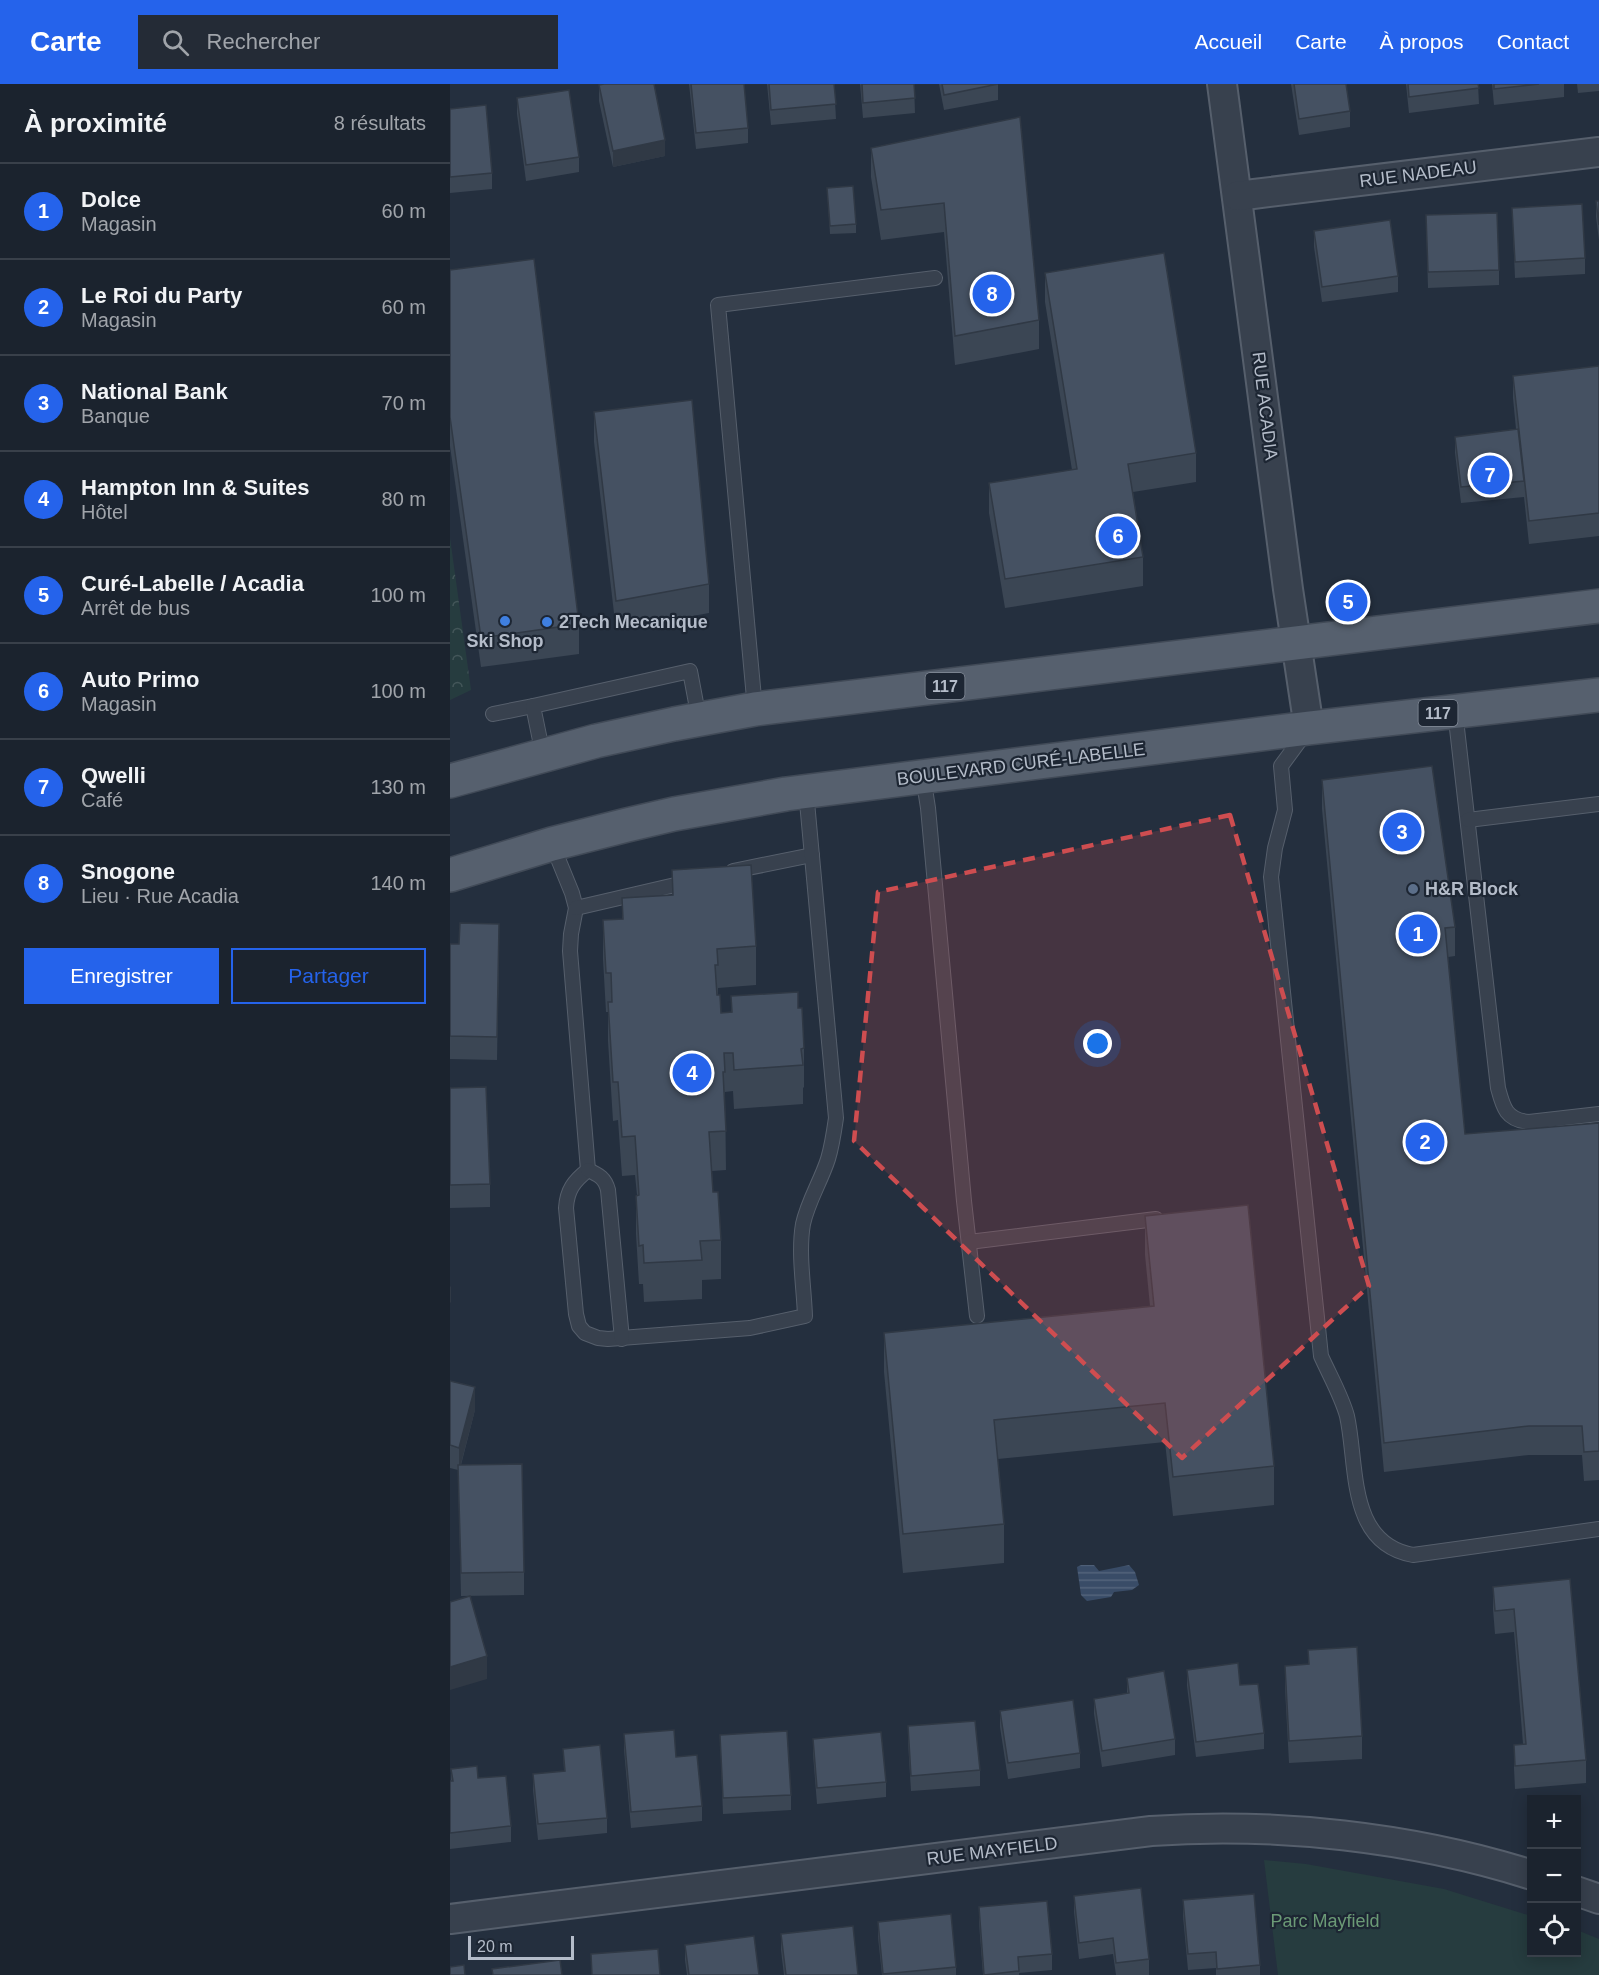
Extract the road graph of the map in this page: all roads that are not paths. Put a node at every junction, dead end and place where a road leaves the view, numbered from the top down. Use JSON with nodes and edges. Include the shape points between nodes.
{"nodes":[{"id":1,"x":1222,"y":84,"type":"edge"},
{"id":2,"x":1599,"y":152,"type":"edge"},
{"id":3,"x":1237,"y":196,"type":"junction"},
{"id":4,"x":935,"y":278,"type":"dead end"},
{"id":5,"x":1599,"y":606,"type":"edge"},
{"id":6,"x":1295,"y":642,"type":"junction"},
{"id":7,"x":1599,"y":695,"type":"edge"},
{"id":8,"x":533,"y":706,"type":"junction"},
{"id":9,"x":755,"y":710,"type":"junction"},
{"id":10,"x":1455,"y":711,"type":"junction"},
{"id":11,"x":492,"y":714,"type":"dead end"},
{"id":12,"x":699,"y":719,"type":"junction"},
{"id":13,"x":1309,"y":728,"type":"junction"},
{"id":14,"x":543,"y":755,"type":"junction"},
{"id":15,"x":923,"y":776,"type":"junction"},
{"id":16,"x":450,"y":781,"type":"edge"},
{"id":17,"x":806,"y":790,"type":"junction"},
{"id":18,"x":1599,"y":804,"type":"edge"},
{"id":19,"x":1468,"y":820,"type":"junction"},
{"id":20,"x":552,"y":844,"type":"junction"},
{"id":21,"x":813,"y":855,"type":"junction"},
{"id":22,"x":721,"y":874,"type":"edge"},
{"id":23,"x":450,"y":875,"type":"edge"},
{"id":24,"x":698,"y":879,"type":"edge"},
{"id":25,"x":576,"y":908,"type":"junction"},
{"id":26,"x":1599,"y":1114,"type":"edge"},
{"id":27,"x":588,"y":1170,"type":"junction"},
{"id":28,"x":1156,"y":1219,"type":"edge"},
{"id":29,"x":969,"y":1242,"type":"junction"},
{"id":30,"x":977,"y":1316,"type":"dead end"},
{"id":31,"x":622,"y":1339,"type":"junction"},
{"id":32,"x":1599,"y":1529,"type":"edge"},
{"id":33,"x":1527,"y":1874,"type":"edge"},
{"id":34,"x":1581,"y":1893,"type":"edge"},
{"id":35,"x":1599,"y":1899,"type":"edge"},
{"id":36,"x":450,"y":1919,"type":"edge"}],
"edges":[{"from":1,"to":3,"type":"street","name":"RUE ACADIA"},
{"from":2,"to":3,"type":"street","name":"RUE NADEAU"},
{"from":3,"to":6,"type":"street","name":"RUE ACADIA"},
{"from":4,"to":9,"type":"lane","via":[[718,305]]},
{"from":5,"to":6,"type":"main road","number":"117"},
{"from":6,"to":9,"type":"main road","number":"117"},
{"from":6,"to":13,"type":"street","name":"RUE ACADIA"},
{"from":7,"to":10,"type":"main road","name":"BOULEVARD CURÉ-LABELLE","number":"117"},
{"from":8,"to":11,"type":"lane"},
{"from":8,"to":12,"type":"lane","via":[[690,671]]},
{"from":8,"to":14,"type":"lane"},
{"from":9,"to":12,"type":"main road","number":"117"},
{"from":10,"to":13,"type":"main road","name":"BOULEVARD CURÉ-LABELLE","number":"117"},
{"from":10,"to":19,"type":"lane"},
{"from":12,"to":14,"type":"main road","number":"117"},
{"from":13,"to":15,"type":"main road","name":"BOULEVARD CURÉ-LABELLE","number":"117"},
{"from":13,"to":32,"type":"lane","via":[[1281,766],[1285,810],[1271,877],[1321,1356],[1346,1414],[1364,1514],[1372,1532],[1385,1545],[1413,1555]]},
{"from":14,"to":16,"type":"main road","number":"117"},
{"from":15,"to":17,"type":"main road","name":"BOULEVARD CURÉ-LABELLE","number":"117"},
{"from":15,"to":29,"type":"lane"},
{"from":17,"to":20,"type":"main road","name":"BOULEVARD CURÉ-LABELLE","number":"117","via":[[674,814]]},
{"from":17,"to":21,"type":"lane"},
{"from":18,"to":19,"type":"lane"},
{"from":19,"to":26,"type":"lane","via":[[1501,1101],[1518,1121]]},
{"from":20,"to":23,"type":"main road","name":"BOULEVARD CURÉ-LABELLE","number":"117"},
{"from":20,"to":25,"type":"lane"},
{"from":21,"to":22,"type":"lane"},
{"from":21,"to":31,"type":"lane","via":[[836,1118],[828,1160],[803,1224],[805,1316],[750,1328]]},
{"from":24,"to":25,"type":"lane"},
{"from":25,"to":27,"type":"lane","via":[[570,951]]},
{"from":27,"to":31,"type":"lane","via":[[606,1181],[608,1190]]},
{"from":27,"to":31,"type":"lane","via":[[566,1196],[576,1314],[585,1333]]},
{"from":28,"to":29,"type":"lane"},
{"from":29,"to":30,"type":"lane"},
{"from":33,"to":36,"type":"street","name":"RUE MAYFIELD","via":[[1463,1855],[1379,1840],[1246,1828],[1185,1828]]},
{"from":34,"to":35,"type":"street"}]}
